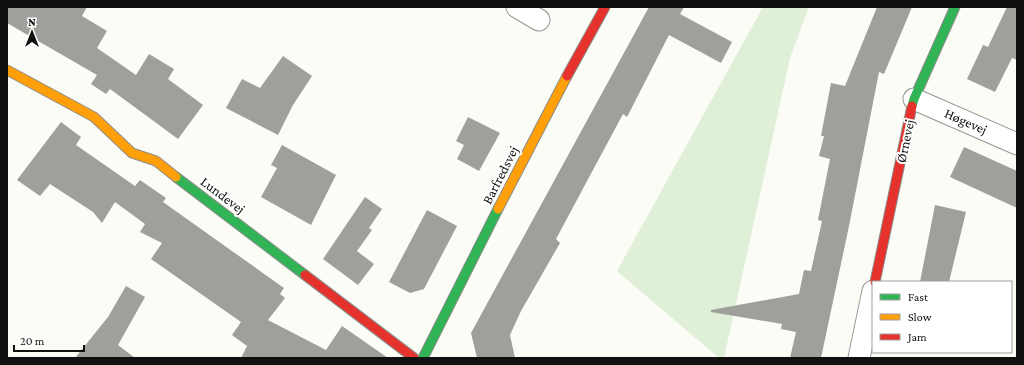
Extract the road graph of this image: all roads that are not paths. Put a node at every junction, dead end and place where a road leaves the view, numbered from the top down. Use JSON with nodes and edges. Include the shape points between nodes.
{"nodes":[{"id":1,"x":517,"y":7,"type":"edge"},
{"id":2,"x":604,"y":7,"type":"edge"},
{"id":3,"x":955,"y":7,"type":"edge"},
{"id":4,"x":539,"y":20,"type":"dead end"},
{"id":5,"x":7,"y":70,"type":"edge"},
{"id":6,"x":914,"y":99,"type":"junction"},
{"id":7,"x":1017,"y":144,"type":"edge"},
{"id":8,"x":875,"y":281,"type":"edge"},
{"id":9,"x":872,"y":296,"type":"edge"},
{"id":10,"x":414,"y":358,"type":"edge"},
{"id":11,"x":423,"y":358,"type":"edge"},
{"id":12,"x":859,"y":358,"type":"edge"}],
"edges":[{"from":1,"to":4,"type":"street"},
{"from":2,"to":11,"type":"street","name":"Barfredsvej"},
{"from":3,"to":6,"type":"street","name":"Ørnevej"},
{"from":5,"to":10,"type":"street","name":"Lundevej","via":[[94,117],[132,153],[156,161]]},
{"from":6,"to":7,"type":"street","name":"Høgevej"},
{"from":6,"to":8,"type":"street","name":"Ørnevej"},
{"from":9,"to":12,"type":"street"}]}
